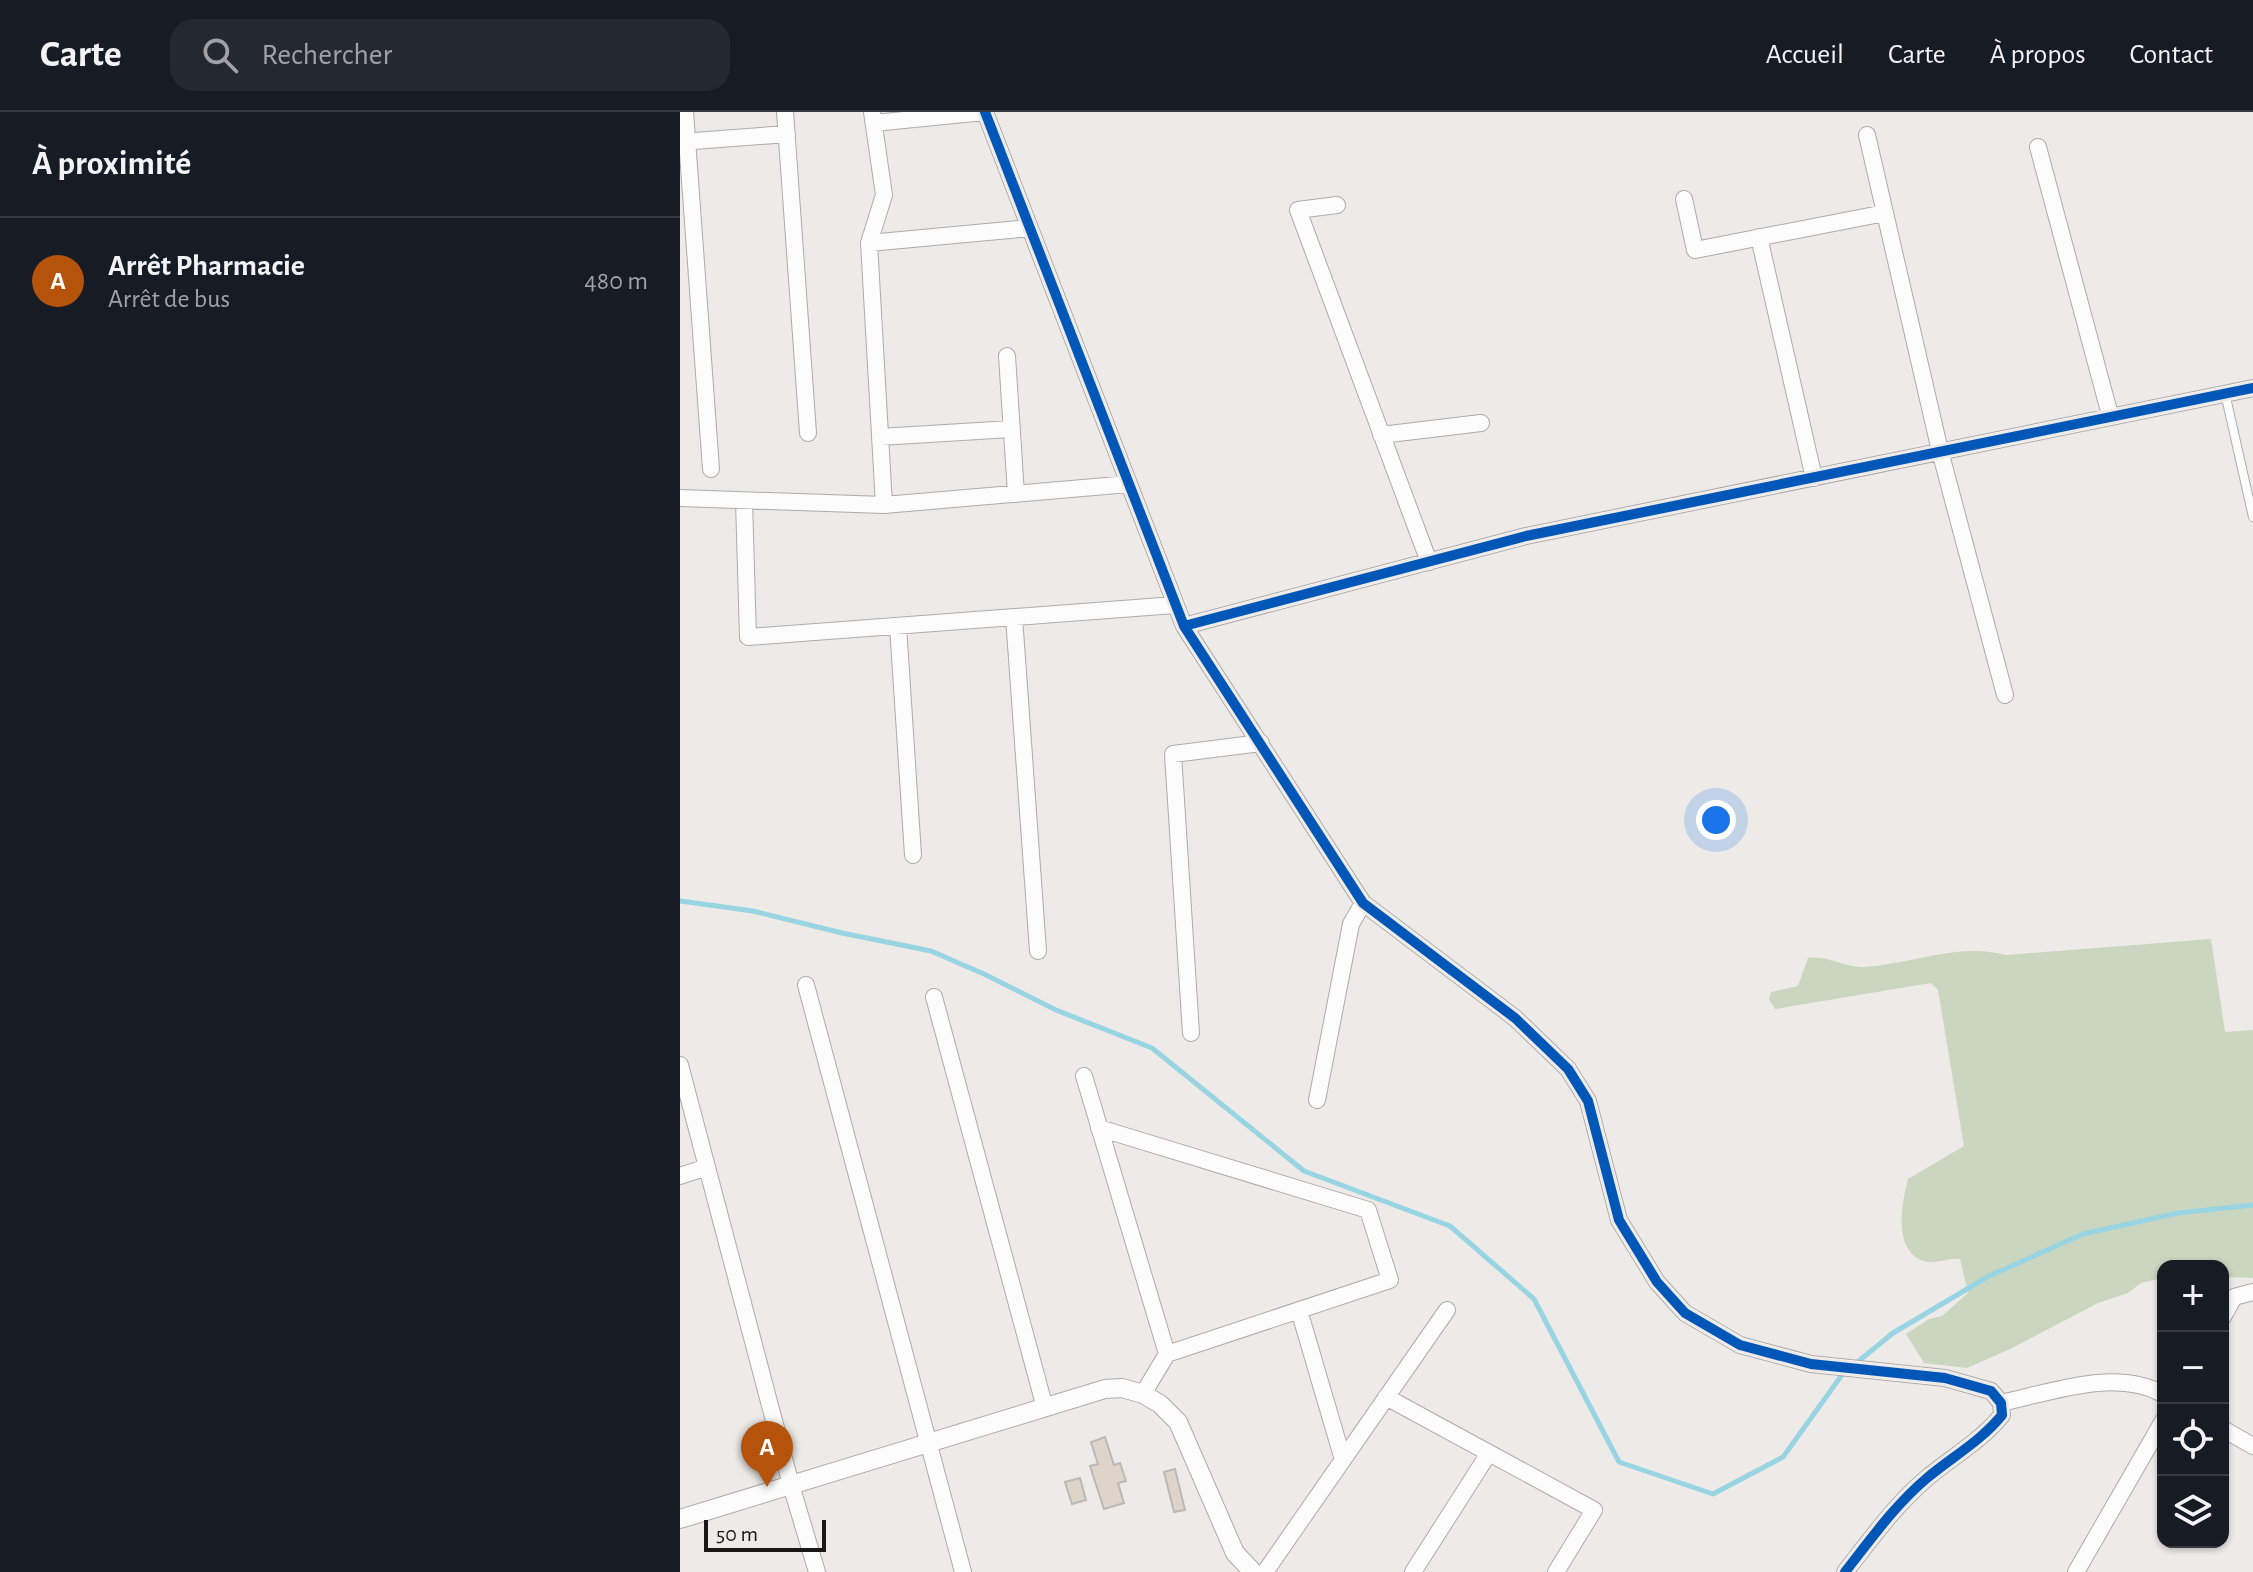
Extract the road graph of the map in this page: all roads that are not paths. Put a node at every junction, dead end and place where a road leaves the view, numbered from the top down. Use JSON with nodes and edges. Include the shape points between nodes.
{"nodes":[{"id":1,"x":685,"y":112,"type":"edge"},
{"id":2,"x":785,"y":112,"type":"edge"},
{"id":3,"x":984,"y":112,"type":"edge"},
{"id":4,"x":873,"y":117,"type":"edge"},
{"id":5,"x":787,"y":134,"type":"junction"},
{"id":6,"x":1867,"y":135,"type":"dead end"},
{"id":7,"x":684,"y":141,"type":"edge"},
{"id":8,"x":2038,"y":147,"type":"dead end"},
{"id":9,"x":1684,"y":199,"type":"dead end"},
{"id":10,"x":1337,"y":205,"type":"dead end"},
{"id":11,"x":1885,"y":213,"type":"junction"},
{"id":12,"x":1030,"y":228,"type":"junction"},
{"id":13,"x":1759,"y":237,"type":"junction"},
{"id":14,"x":869,"y":243,"type":"junction"},
{"id":15,"x":1007,"y":356,"type":"dead end"},
{"id":16,"x":2253,"y":388,"type":"edge"},
{"id":17,"x":2225,"y":393,"type":"junction"},
{"id":18,"x":2110,"y":415,"type":"junction"},
{"id":19,"x":1481,"y":423,"type":"dead end"},
{"id":20,"x":1011,"y":429,"type":"junction"},
{"id":21,"x":808,"y":433,"type":"dead end"},
{"id":22,"x":1381,"y":435,"type":"junction"},
{"id":23,"x":880,"y":437,"type":"junction"},
{"id":24,"x":1940,"y":451,"type":"junction"},
{"id":25,"x":711,"y":469,"type":"dead end"},
{"id":26,"x":1814,"y":478,"type":"junction"},
{"id":27,"x":1129,"y":484,"type":"junction"},
{"id":28,"x":1016,"y":494,"type":"junction"},
{"id":29,"x":680,"y":498,"type":"edge"},
{"id":30,"x":744,"y":501,"type":"junction"},
{"id":31,"x":884,"y":505,"type":"junction"},
{"id":32,"x":2253,"y":517,"type":"edge"},
{"id":33,"x":1429,"y":562,"type":"junction"},
{"id":34,"x":1175,"y":605,"type":"junction"},
{"id":35,"x":1014,"y":617,"type":"junction"},
{"id":36,"x":898,"y":626,"type":"junction"},
{"id":37,"x":1184,"y":626,"type":"junction"},
{"id":38,"x":2005,"y":695,"type":"dead end"},
{"id":39,"x":1261,"y":743,"type":"junction"},
{"id":40,"x":913,"y":855,"type":"dead end"},
{"id":41,"x":1363,"y":903,"type":"junction"},
{"id":42,"x":1038,"y":951,"type":"dead end"},
{"id":43,"x":806,"y":985,"type":"dead end"},
{"id":44,"x":934,"y":997,"type":"dead end"},
{"id":45,"x":1191,"y":1033,"type":"dead end"},
{"id":46,"x":680,"y":1065,"type":"edge"},
{"id":47,"x":1084,"y":1076,"type":"dead end"},
{"id":48,"x":1317,"y":1100,"type":"dead end"},
{"id":49,"x":1099,"y":1128,"type":"junction"},
{"id":50,"x":707,"y":1167,"type":"junction"},
{"id":51,"x":680,"y":1176,"type":"edge"},
{"id":52,"x":2253,"y":1292,"type":"edge"},
{"id":53,"x":2229,"y":1306,"type":"edge"},
{"id":54,"x":1299,"y":1310,"type":"junction"},
{"id":55,"x":1447,"y":1310,"type":"dead end"},
{"id":56,"x":1167,"y":1354,"type":"junction"},
{"id":57,"x":2157,"y":1391,"type":"edge"},
{"id":58,"x":1143,"y":1394,"type":"junction"},
{"id":59,"x":1386,"y":1397,"type":"junction"},
{"id":60,"x":2001,"y":1403,"type":"junction"},
{"id":61,"x":1045,"y":1408,"type":"junction"},
{"id":62,"x":2157,"y":1431,"type":"edge"},
{"id":63,"x":2229,"y":1432,"type":"edge"},
{"id":64,"x":929,"y":1443,"type":"junction"},
{"id":65,"x":2253,"y":1446,"type":"edge"},
{"id":66,"x":1489,"y":1453,"type":"junction"},
{"id":67,"x":1343,"y":1460,"type":"junction"},
{"id":68,"x":791,"y":1485,"type":"junction"},
{"id":69,"x":680,"y":1519,"type":"edge"},
{"id":70,"x":817,"y":1572,"type":"edge"},
{"id":71,"x":963,"y":1572,"type":"edge"},
{"id":72,"x":1253,"y":1572,"type":"edge"},
{"id":73,"x":1265,"y":1572,"type":"edge"},
{"id":74,"x":1413,"y":1572,"type":"edge"},
{"id":75,"x":1556,"y":1572,"type":"edge"},
{"id":76,"x":1845,"y":1572,"type":"edge"},
{"id":77,"x":2076,"y":1572,"type":"edge"}],
"edges":[{"from":1,"to":7,"type":"street"},
{"from":2,"to":5,"type":"street"},
{"from":3,"to":4,"type":"street"},
{"from":3,"to":12,"type":"street"},
{"from":4,"to":14,"type":"street","via":[[884,195]]},
{"from":5,"to":7,"type":"street"},
{"from":5,"to":21,"type":"street"},
{"from":6,"to":11,"type":"street"},
{"from":7,"to":25,"type":"street"},
{"from":8,"to":18,"type":"street"},
{"from":9,"to":13,"type":"street","via":[[1695,250]]},
{"from":10,"to":22,"type":"street","via":[[1298,210]]},
{"from":11,"to":13,"type":"street"},
{"from":11,"to":24,"type":"street"},
{"from":12,"to":14,"type":"street"},
{"from":12,"to":27,"type":"street"},
{"from":13,"to":26,"type":"street"},
{"from":14,"to":23,"type":"street"},
{"from":15,"to":20,"type":"street"},
{"from":16,"to":17,"type":"street"},
{"from":17,"to":18,"type":"street"},
{"from":17,"to":32,"type":"lane"},
{"from":18,"to":24,"type":"street"},
{"from":19,"to":22,"type":"street"},
{"from":20,"to":23,"type":"street"},
{"from":20,"to":28,"type":"street"},
{"from":22,"to":33,"type":"street"},
{"from":23,"to":31,"type":"street"},
{"from":24,"to":26,"type":"street"},
{"from":24,"to":38,"type":"street"},
{"from":26,"to":33,"type":"street","via":[[1526,536]]},
{"from":27,"to":28,"type":"street"},
{"from":27,"to":34,"type":"street"},
{"from":28,"to":31,"type":"street"},
{"from":29,"to":30,"type":"street"},
{"from":30,"to":31,"type":"street"},
{"from":30,"to":36,"type":"street","via":[[748,637]]},
{"from":33,"to":37,"type":"street"},
{"from":34,"to":35,"type":"street"},
{"from":34,"to":37,"type":"street"},
{"from":35,"to":36,"type":"street"},
{"from":35,"to":42,"type":"street"},
{"from":36,"to":40,"type":"street"},
{"from":37,"to":39,"type":"street"},
{"from":39,"to":41,"type":"street"},
{"from":39,"to":45,"type":"street","via":[[1173,754]]},
{"from":41,"to":48,"type":"street","via":[[1351,924]]},
{"from":41,"to":60,"type":"street","via":[[1515,1018],[1568,1069],[1588,1101],[1619,1220],[1657,1282],[1685,1313],[1740,1345],[1811,1364],[1945,1378],[1991,1391]]},
{"from":43,"to":64,"type":"street"},
{"from":44,"to":61,"type":"street"},
{"from":46,"to":50,"type":"street"},
{"from":47,"to":49,"type":"street"},
{"from":49,"to":54,"type":"street","via":[[1368,1210],[1390,1280]]},
{"from":49,"to":56,"type":"street"},
{"from":50,"to":51,"type":"street"},
{"from":50,"to":68,"type":"street"},
{"from":52,"to":53,"type":"street","via":[[2234,1297]]},
{"from":54,"to":56,"type":"street"},
{"from":54,"to":67,"type":"street"},
{"from":55,"to":59,"type":"street"},
{"from":56,"to":58,"type":"street"},
{"from":57,"to":60,"type":"street","via":[[2146,1385],[2097,1383]]},
{"from":58,"to":61,"type":"street","via":[[1105,1389]]},
{"from":58,"to":72,"type":"street","via":[[1178,1422],[1235,1553]]},
{"from":59,"to":66,"type":"street"},
{"from":59,"to":67,"type":"street"},
{"from":60,"to":76,"type":"street","via":[[2002,1415],[1989,1431],[1897,1506]]},
{"from":61,"to":64,"type":"street"},
{"from":62,"to":77,"type":"street"},
{"from":63,"to":65,"type":"street"},
{"from":64,"to":68,"type":"street"},
{"from":64,"to":71,"type":"street"},
{"from":66,"to":74,"type":"street"},
{"from":66,"to":75,"type":"street","via":[[1594,1510]]},
{"from":67,"to":73,"type":"street"},
{"from":68,"to":69,"type":"street"},
{"from":68,"to":70,"type":"street"}]}
